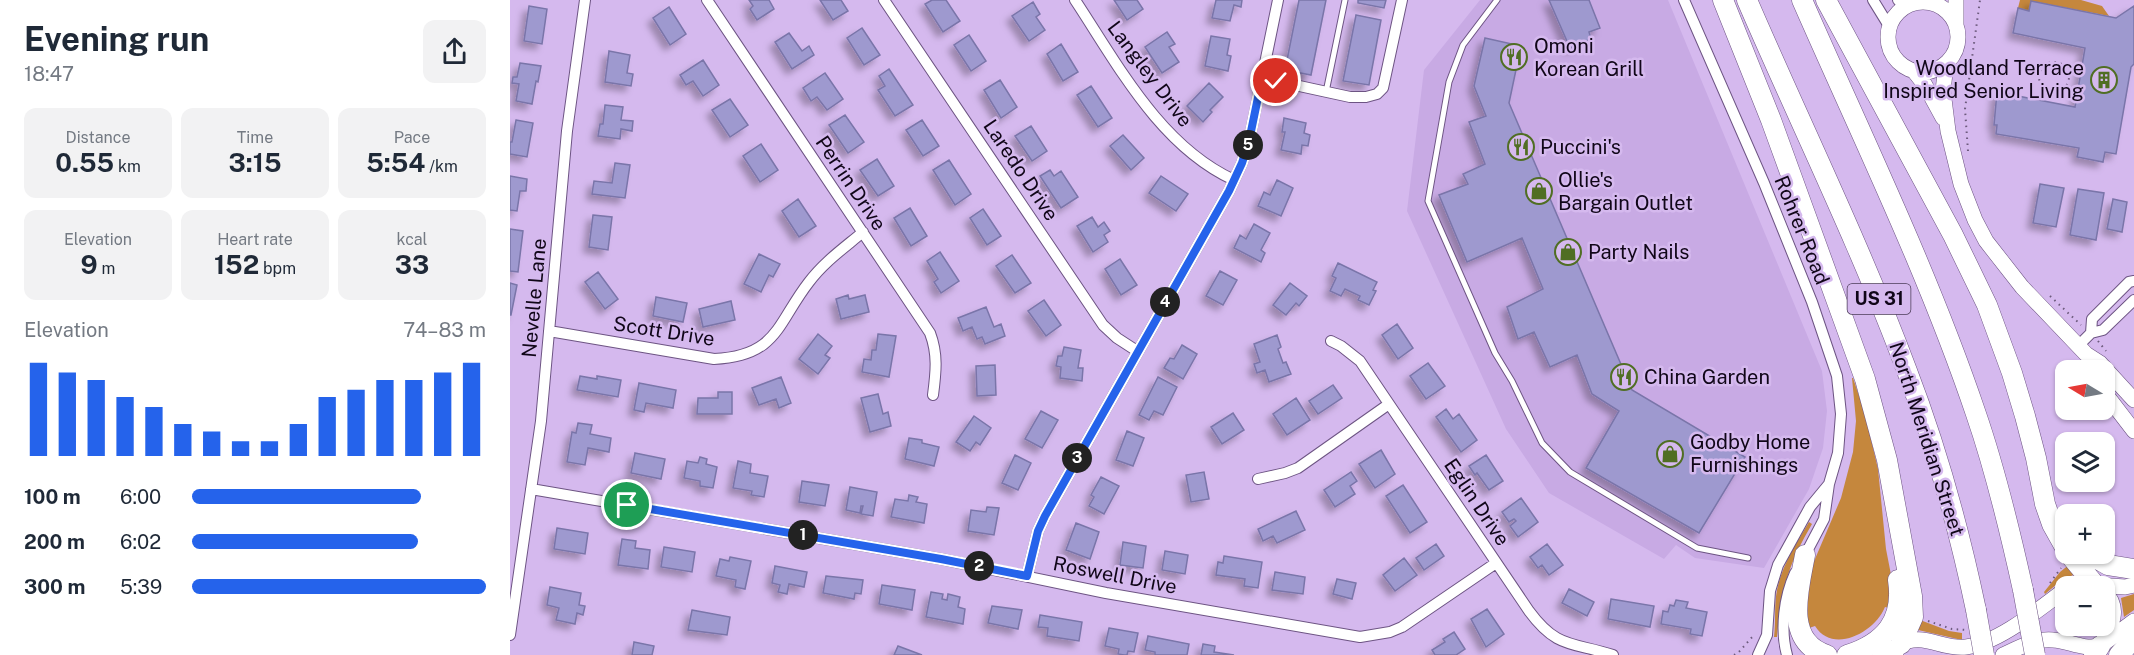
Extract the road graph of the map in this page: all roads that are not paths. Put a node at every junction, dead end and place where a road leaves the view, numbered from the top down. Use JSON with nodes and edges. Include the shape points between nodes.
{"nodes":[{"id":1,"x":585,"y":0,"type":"edge"},
{"id":2,"x":707,"y":0,"type":"edge"},
{"id":3,"x":884,"y":0,"type":"edge"},
{"id":4,"x":1075,"y":0,"type":"edge"},
{"id":5,"x":1278,"y":0,"type":"edge"},
{"id":6,"x":1345,"y":0,"type":"edge"},
{"id":7,"x":1402,"y":0,"type":"edge"},
{"id":8,"x":1497,"y":0,"type":"edge"},
{"id":9,"x":1684,"y":0,"type":"edge"},
{"id":10,"x":1723,"y":0,"type":"edge"},
{"id":11,"x":1747,"y":0,"type":"edge"},
{"id":12,"x":1802,"y":0,"type":"edge"},
{"id":13,"x":1826,"y":0,"type":"edge"},
{"id":14,"x":1873,"y":0,"type":"edge"},
{"id":15,"x":1956,"y":0,"type":"edge"},
{"id":16,"x":1926,"y":1,"type":"edge"},
{"id":17,"x":1901,"y":3,"type":"edge"},
{"id":18,"x":1956,"y":25,"type":"junction"},
{"id":19,"x":1889,"y":26,"type":"junction"},
{"id":20,"x":1946,"y":64,"type":"junction"},
{"id":21,"x":1914,"y":71,"type":"junction"},
{"id":22,"x":1262,"y":78,"type":"junction"},
{"id":23,"x":1326,"y":92,"type":"junction"},
{"id":24,"x":1948,"y":131,"type":"junction"},
{"id":25,"x":1234,"y":180,"type":"junction"},
{"id":26,"x":863,"y":232,"type":"junction"},
{"id":27,"x":2134,"y":281,"type":"edge"},
{"id":28,"x":2134,"y":300,"type":"edge"},
{"id":29,"x":549,"y":331,"type":"junction"},
{"id":30,"x":2091,"y":333,"type":"junction"},
{"id":31,"x":1331,"y":341,"type":"dead end"},
{"id":32,"x":2082,"y":350,"type":"junction"},
{"id":33,"x":1137,"y":351,"type":"junction"},
{"id":34,"x":2086,"y":360,"type":"edge"},
{"id":35,"x":933,"y":395,"type":"dead end"},
{"id":36,"x":2134,"y":400,"type":"edge"},
{"id":37,"x":1389,"y":404,"type":"junction"},
{"id":38,"x":2115,"y":406,"type":"edge"},
{"id":39,"x":2134,"y":431,"type":"edge"},
{"id":40,"x":2037,"y":458,"type":"junction"},
{"id":41,"x":1258,"y":479,"type":"dead end"},
{"id":42,"x":1829,"y":484,"type":"junction"},
{"id":43,"x":531,"y":489,"type":"junction"},
{"id":44,"x":2057,"y":504,"type":"edge"},
{"id":45,"x":2055,"y":531,"type":"edge"},
{"id":46,"x":1901,"y":538,"type":"junction"},
{"id":47,"x":1805,"y":555,"type":"junction"},
{"id":48,"x":1748,"y":558,"type":"dead end"},
{"id":49,"x":1496,"y":563,"type":"junction"},
{"id":50,"x":2076,"y":564,"type":"edge"},
{"id":51,"x":2106,"y":564,"type":"edge"},
{"id":52,"x":2134,"y":569,"type":"edge"},
{"id":53,"x":1027,"y":576,"type":"junction"},
{"id":54,"x":2088,"y":576,"type":"edge"},
{"id":55,"x":2134,"y":585,"type":"edge"},
{"id":56,"x":2115,"y":587,"type":"edge"},
{"id":57,"x":2055,"y":597,"type":"edge"},
{"id":58,"x":2134,"y":621,"type":"edge"},
{"id":59,"x":510,"y":635,"type":"edge"},
{"id":60,"x":2134,"y":638,"type":"edge"},
{"id":61,"x":1898,"y":648,"type":"edge"},
{"id":62,"x":2098,"y":649,"type":"edge"},
{"id":63,"x":1613,"y":655,"type":"edge"},
{"id":64,"x":1758,"y":655,"type":"edge"},
{"id":65,"x":1787,"y":655,"type":"edge"},
{"id":66,"x":1827,"y":655,"type":"edge"},
{"id":67,"x":1847,"y":655,"type":"edge"},
{"id":68,"x":1880,"y":655,"type":"edge"},
{"id":69,"x":1984,"y":655,"type":"edge"},
{"id":70,"x":2003,"y":655,"type":"edge"},
{"id":71,"x":2035,"y":655,"type":"edge"},
{"id":72,"x":2120,"y":655,"type":"edge"}],
"edges":[{"from":1,"to":29,"type":"street","name":"Nevelle Lane","via":[[567,131]]},
{"from":2,"to":26,"type":"street","name":"Perrin Drive"},
{"from":3,"to":33,"type":"street","name":"Laredo Drive","via":[[1103,325]]},
{"from":4,"to":25,"type":"street","name":"Langley Drive","via":[[1127,79],[1174,138]]},
{"from":5,"to":22,"type":"street"},
{"from":6,"to":23,"type":"lane"},
{"from":7,"to":23,"type":"street","via":[[1383,88],[1366,98]]},
{"from":8,"to":48,"type":"lane","via":[[1463,45],[1449,82],[1428,201],[1495,353],[1542,443],[1570,472],[1697,548]]},
{"from":9,"to":42,"type":"street","name":"Rohrer Road","via":[[1786,237],[1834,367],[1841,423]]},
{"from":10,"to":46,"type":"highway","via":[[1865,379],[1883,442]]},
{"from":11,"to":69,"type":"highway","name":"North Meridian Street","number":"US 31","bridge":true,"via":[[1907,370],[1955,519]]},
{"from":12,"to":71,"type":"highway","number":"US 31","bridge":true,"via":[[1954,352],[1996,477]]},
{"from":13,"to":40,"type":"highway","via":[[1976,280],[2012,373]]},
{"from":14,"to":19,"type":"street"},
{"from":15,"to":18,"type":"street"},
{"from":16,"to":17,"type":"street"},
{"from":16,"to":18,"type":"street","via":[[1945,8]]},
{"from":17,"to":19,"type":"street"},
{"from":18,"to":20,"type":"street","via":[[1957,46]]},
{"from":19,"to":21,"type":"street","via":[[1889,49],[1895,59]]},
{"from":20,"to":21,"type":"street","via":[[1936,70]]},
{"from":20,"to":24,"type":"street","via":[[1943,91]]},
{"from":21,"to":24,"type":"street","via":[[1937,104]]},
{"from":22,"to":23,"type":"street"},
{"from":22,"to":25,"type":"street","via":[[1249,141]]},
{"from":24,"to":32,"type":"street","via":[[1960,184],[1986,241],[2022,287]]},
{"from":25,"to":33,"type":"street"},
{"from":26,"to":29,"type":"street","name":"Scott Drive","via":[[809,281],[771,338],[745,354],[714,359]]},
{"from":26,"to":35,"type":"street","name":"Perrin Drive","via":[[930,333],[937,364]]},
{"from":27,"to":30,"type":"street","via":[[2092,319]]},
{"from":28,"to":30,"type":"street","via":[[2103,330]]},
{"from":29,"to":43,"type":"street","name":"Nevelle Lane"},
{"from":30,"to":32,"type":"street"},
{"from":31,"to":37,"type":"street","name":"Eglin Drive","via":[[1360,361]]},
{"from":32,"to":34,"type":"street"},
{"from":32,"to":36,"type":"street","via":[[2100,363]]},
{"from":33,"to":53,"type":"street","via":[[1045,516]]},
{"from":37,"to":41,"type":"street","via":[[1298,468]]},
{"from":37,"to":49,"type":"street","name":"Eglin Drive"},
{"from":38,"to":39,"type":"street"},
{"from":40,"to":44,"type":"highway"},
{"from":40,"to":45,"type":"highway","via":[[2045,504]]},
{"from":42,"to":47,"type":"street","name":"Rohrer Road","via":[[1824,519]]},
{"from":42,"to":64,"type":"street","name":"Rohrer Road","via":[[1810,507],[1778,565],[1769,598],[1767,635]]},
{"from":43,"to":53,"type":"street","name":"Roswell Drive"},
{"from":43,"to":59,"type":"street","name":"Nevelle Lane"},
{"from":46,"to":61,"type":"highway","via":[[1913,608],[1910,627]]},
{"from":46,"to":67,"type":"highway","via":[[1900,602],[1891,628],[1870,646]]},
{"from":47,"to":65,"type":"street","name":"Rohrer Road","via":[[1789,587],[1784,639]]},
{"from":47,"to":66,"type":"highway","via":[[1797,616],[1804,639],[1813,649]]},
{"from":49,"to":53,"type":"street","name":"Roswell Drive","via":[[1402,627],[1360,637]]},
{"from":49,"to":63,"type":"street","name":"Eglin Drive","via":[[1528,611],[1551,636]]},
{"from":50,"to":54,"type":"highway"},
{"from":51,"to":52,"type":"highway"},
{"from":55,"to":56,"type":"street"},
{"from":57,"to":61,"type":"street","via":[[2001,633],[1970,647],[1918,639]]},
{"from":58,"to":62,"type":"street"},
{"from":60,"to":72,"type":"highway"},
{"from":61,"to":68,"type":"street"},
{"from":62,"to":70,"type":"street","via":[[2044,640]]}]}
